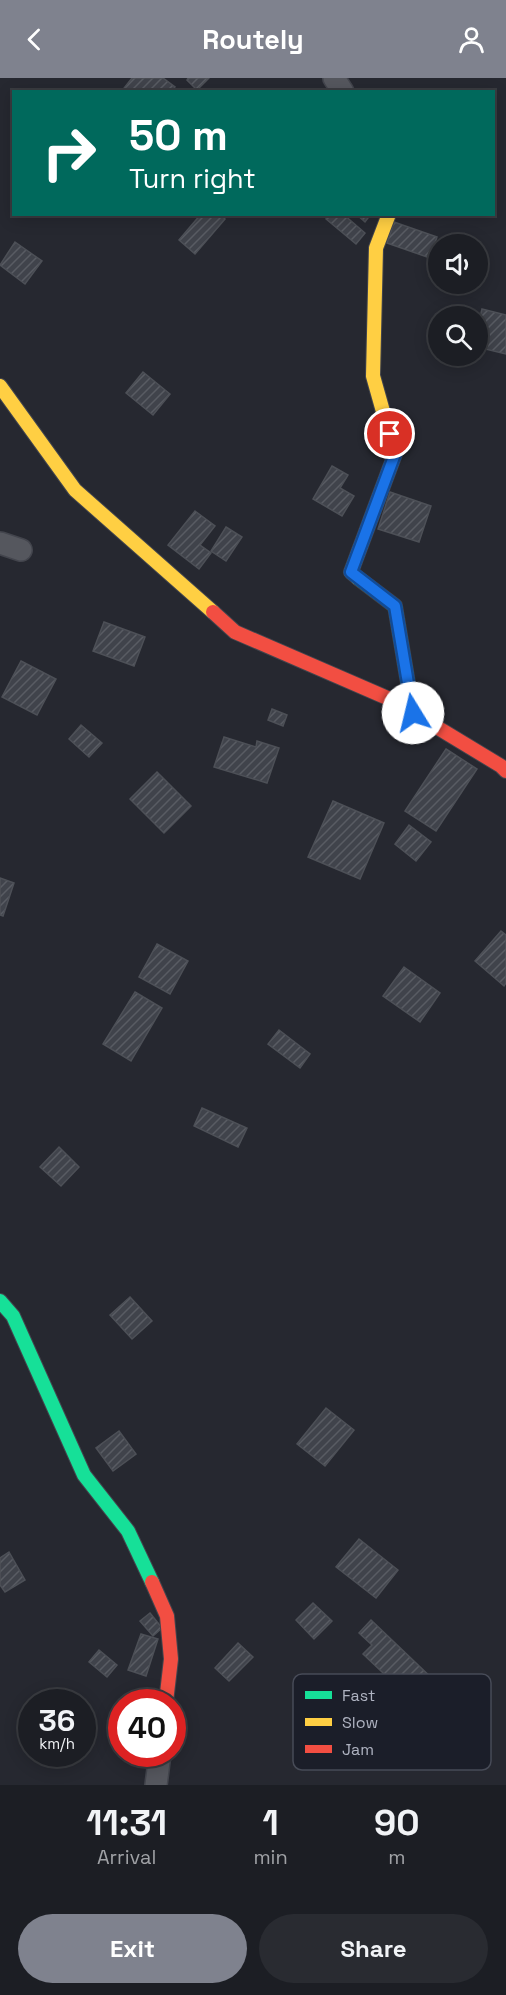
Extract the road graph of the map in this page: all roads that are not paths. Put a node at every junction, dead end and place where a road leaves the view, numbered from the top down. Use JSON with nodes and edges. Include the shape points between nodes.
{"nodes":[{"id":1,"x":388,"y":216,"type":"edge"},
{"id":2,"x":0,"y":386,"type":"edge"},
{"id":3,"x":0,"y":543,"type":"edge"},
{"id":4,"x":21,"y":550,"type":"dead end"},
{"id":5,"x":413,"y":713,"type":"junction"},
{"id":6,"x":506,"y":771,"type":"edge"},
{"id":7,"x":0,"y":1301,"type":"edge"},
{"id":8,"x":168,"y":1689,"type":"edge"},
{"id":9,"x":158,"y":1767,"type":"edge"},
{"id":10,"x":156,"y":1785,"type":"edge"}],
"edges":[{"from":1,"to":5,"type":"street","via":[[376,248],[374,376],[395,454],[351,572],[395,606]]},
{"from":2,"to":5,"type":"street","via":[[75,490],[235,632],[392,700]]},
{"from":3,"to":4,"type":"street"},
{"from":5,"to":6,"type":"street"},
{"from":7,"to":8,"type":"street","via":[[13,1316],[84,1475],[128,1531],[167,1616],[171,1659]]},
{"from":9,"to":10,"type":"street"}]}
